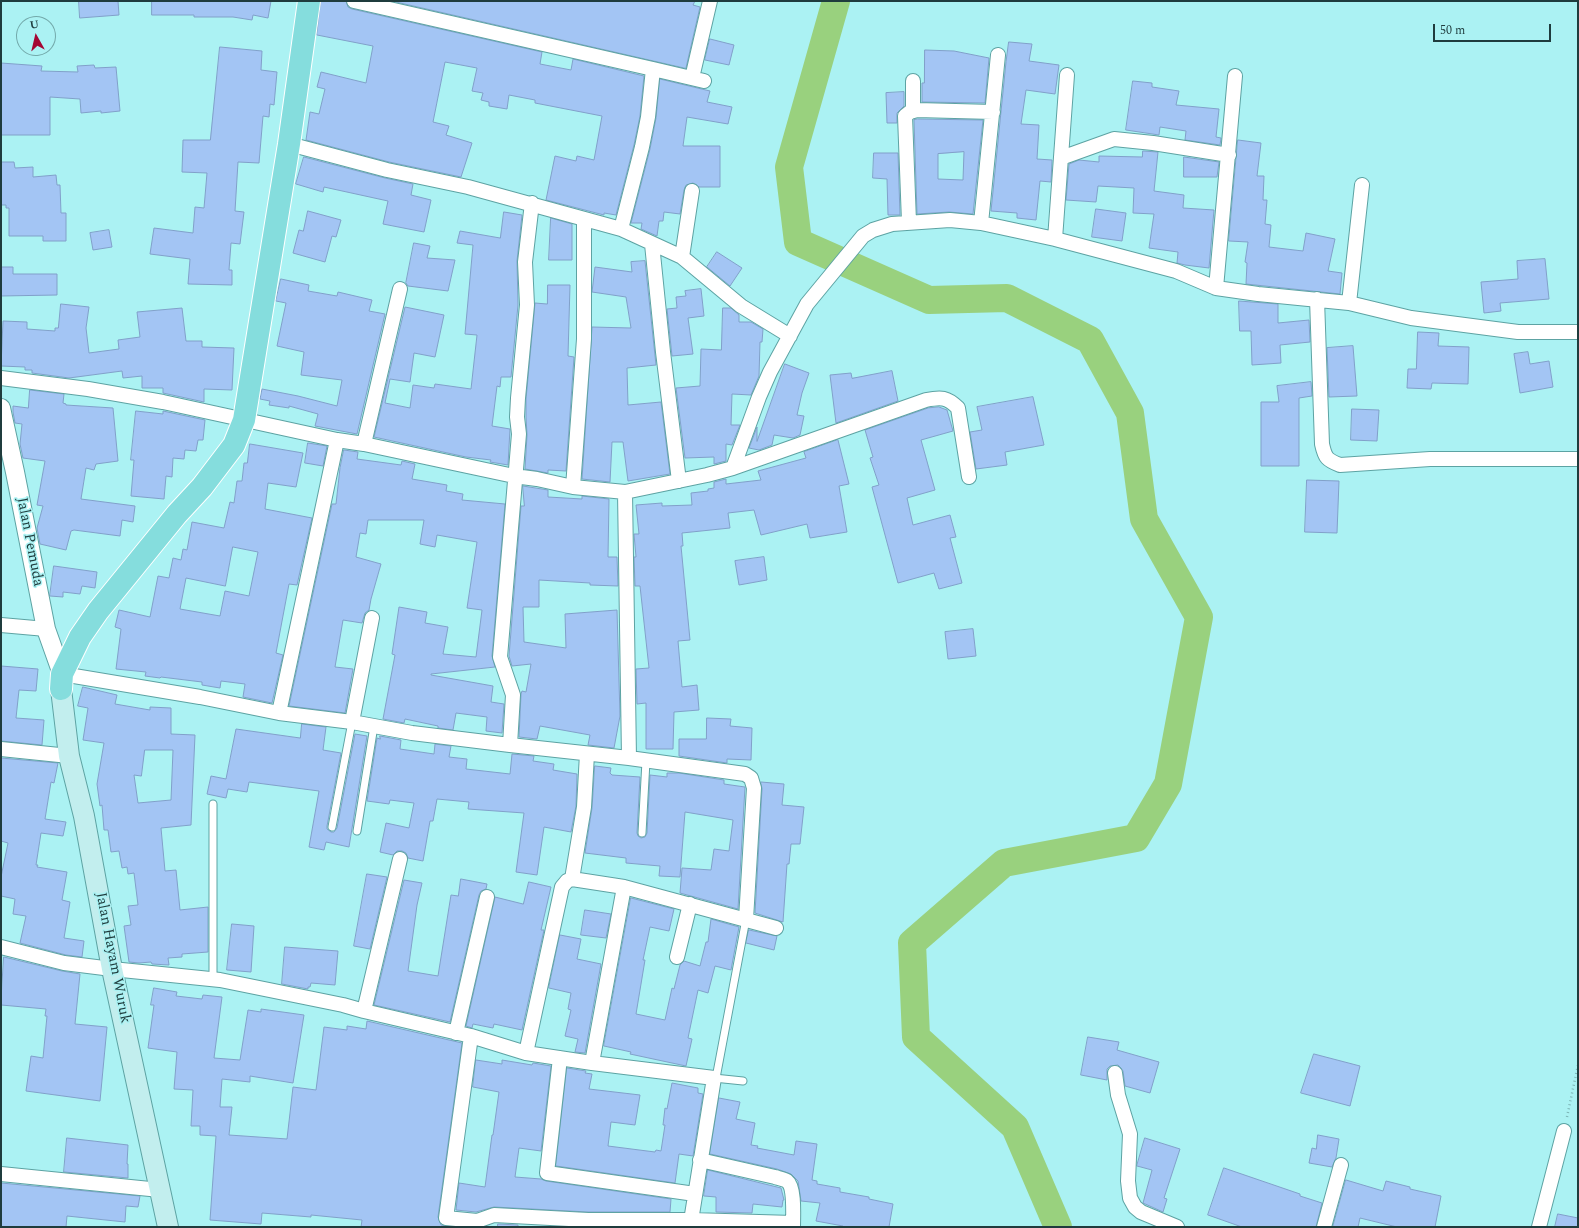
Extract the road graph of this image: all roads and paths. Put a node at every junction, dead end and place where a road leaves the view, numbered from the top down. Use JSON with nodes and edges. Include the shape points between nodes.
{"nodes":[{"id":1,"x":309,"y":1,"type":"edge"},
{"id":2,"x":354,"y":1,"type":"edge"},
{"id":3,"x":710,"y":1,"type":"edge"},
{"id":4,"x":998,"y":56,"type":"dead end"},
{"id":5,"x":653,"y":69,"type":"junction"},
{"id":6,"x":1067,"y":75,"type":"dead end"},
{"id":7,"x":1235,"y":76,"type":"dead end"},
{"id":8,"x":913,"y":81,"type":"dead end"},
{"id":9,"x":913,"y":111,"type":"junction"},
{"id":10,"x":993,"y":112,"type":"junction"},
{"id":11,"x":289,"y":144,"type":"junction"},
{"id":12,"x":1229,"y":155,"type":"junction"},
{"id":13,"x":1062,"y":158,"type":"junction"},
{"id":14,"x":1362,"y":185,"type":"dead end"},
{"id":15,"x":692,"y":191,"type":"dead end"},
{"id":16,"x":532,"y":203,"type":"junction"},
{"id":17,"x":584,"y":219,"type":"junction"},
{"id":18,"x":909,"y":222,"type":"junction"},
{"id":19,"x":981,"y":223,"type":"junction"},
{"id":20,"x":621,"y":229,"type":"junction"},
{"id":21,"x":1055,"y":239,"type":"junction"},
{"id":22,"x":652,"y":244,"type":"junction"},
{"id":23,"x":682,"y":256,"type":"junction"},
{"id":24,"x":1216,"y":288,"type":"junction"},
{"id":25,"x":400,"y":289,"type":"dead end"},
{"id":26,"x":1317,"y":299,"type":"junction"},
{"id":27,"x":1350,"y":303,"type":"junction"},
{"id":28,"x":1578,"y":332,"type":"edge"},
{"id":29,"x":790,"y":336,"type":"junction"},
{"id":30,"x":1,"y":378,"type":"edge"},
{"id":31,"x":1,"y":408,"type":"edge"},
{"id":32,"x":244,"y":420,"type":"junction"},
{"id":33,"x":337,"y":440,"type":"junction"},
{"id":34,"x":364,"y":444,"type":"junction"},
{"id":35,"x":1578,"y":459,"type":"edge"},
{"id":36,"x":733,"y":468,"type":"junction"},
{"id":37,"x":514,"y":476,"type":"junction"},
{"id":38,"x":969,"y":477,"type":"dead end"},
{"id":39,"x":679,"y":481,"type":"junction"},
{"id":40,"x":573,"y":487,"type":"junction"},
{"id":41,"x":625,"y":492,"type":"junction"},
{"id":42,"x":372,"y":618,"type":"dead end"},
{"id":43,"x":1,"y":625,"type":"edge"},
{"id":44,"x":46,"y":629,"type":"junction"},
{"id":45,"x":62,"y":682,"type":"junction"},
{"id":46,"x":280,"y":713,"type":"junction"},
{"id":47,"x":352,"y":722,"type":"junction"},
{"id":48,"x":374,"y":726,"type":"junction"},
{"id":49,"x":510,"y":746,"type":"junction"},
{"id":50,"x":1,"y":749,"type":"edge"},
{"id":51,"x":588,"y":754,"type":"junction"},
{"id":52,"x":69,"y":756,"type":"junction"},
{"id":53,"x":629,"y":758,"type":"junction"},
{"id":54,"x":646,"y":761,"type":"junction"},
{"id":55,"x":213,"y":804,"type":"dead end"},
{"id":56,"x":332,"y":827,"type":"dead end"},
{"id":57,"x":357,"y":831,"type":"dead end"},
{"id":58,"x":642,"y":833,"type":"dead end"},
{"id":59,"x":400,"y":860,"type":"dead end"},
{"id":60,"x":572,"y":879,"type":"junction"},
{"id":61,"x":624,"y":887,"type":"junction"},
{"id":62,"x":487,"y":898,"type":"dead end"},
{"id":63,"x":690,"y":904,"type":"junction"},
{"id":64,"x":746,"y":919,"type":"junction"},
{"id":65,"x":776,"y":928,"type":"dead end"},
{"id":66,"x":1,"y":947,"type":"edge"},
{"id":67,"x":677,"y":957,"type":"dead end"},
{"id":68,"x":112,"y":969,"type":"junction"},
{"id":69,"x":213,"y":980,"type":"junction"},
{"id":70,"x":364,"y":1011,"type":"junction"},
{"id":71,"x":456,"y":1033,"type":"junction"},
{"id":72,"x":471,"y":1036,"type":"junction"},
{"id":73,"x":526,"y":1053,"type":"junction"},
{"id":74,"x":560,"y":1058,"type":"junction"},
{"id":75,"x":592,"y":1063,"type":"junction"},
{"id":76,"x":1578,"y":1065,"type":"edge"},
{"id":77,"x":1115,"y":1073,"type":"dead end"},
{"id":78,"x":715,"y":1078,"type":"junction"},
{"id":79,"x":743,"y":1081,"type":"dead end"},
{"id":80,"x":1564,"y":1131,"type":"joint"},
{"id":81,"x":700,"y":1160,"type":"junction"},
{"id":82,"x":1341,"y":1165,"type":"dead end"},
{"id":83,"x":1,"y":1174,"type":"edge"},
{"id":84,"x":160,"y":1190,"type":"junction"},
{"id":85,"x":695,"y":1194,"type":"junction"},
{"id":86,"x":494,"y":1221,"type":"edge"},
{"id":87,"x":691,"y":1224,"type":"edge"},
{"id":88,"x":793,"y":1225,"type":"edge"},
{"id":89,"x":168,"y":1227,"type":"edge"},
{"id":90,"x":1177,"y":1227,"type":"edge"},
{"id":91,"x":1324,"y":1227,"type":"edge"},
{"id":92,"x":1539,"y":1227,"type":"edge"}],
"edges":[{"from":1,"to":11,"type":"main road"},
{"from":2,"to":5,"type":"street"},
{"from":3,"to":5,"type":"street","via":[[698,79]]},
{"from":4,"to":10,"type":"street"},
{"from":5,"to":20,"type":"street","via":[[648,117]]},
{"from":6,"to":13,"type":"street"},
{"from":7,"to":12,"type":"street"},
{"from":8,"to":9,"type":"street"},
{"from":9,"to":10,"type":"street"},
{"from":9,"to":18,"type":"street","via":[[905,116]]},
{"from":10,"to":19,"type":"street"},
{"from":11,"to":16,"type":"street","via":[[387,170]]},
{"from":11,"to":32,"type":"main road"},
{"from":12,"to":13,"type":"street","via":[[1114,139]]},
{"from":12,"to":24,"type":"street"},
{"from":13,"to":21,"type":"street"},
{"from":14,"to":27,"type":"street"},
{"from":15,"to":23,"type":"street"},
{"from":16,"to":17,"type":"street"},
{"from":16,"to":37,"type":"street","via":[[525,262],[527,305]]},
{"from":17,"to":20,"type":"street"},
{"from":17,"to":40,"type":"street","via":[[584,339]]},
{"from":18,"to":19,"type":"street","via":[[950,220]]},
{"from":18,"to":29,"type":"street","via":[[872,230],[863,236],[807,304]]},
{"from":19,"to":21,"type":"street"},
{"from":20,"to":22,"type":"street"},
{"from":21,"to":24,"type":"street","via":[[1176,271]]},
{"from":22,"to":23,"type":"street"},
{"from":22,"to":39,"type":"street"},
{"from":23,"to":29,"type":"street","via":[[741,306]]},
{"from":24,"to":26,"type":"street"},
{"from":25,"to":34,"type":"street"},
{"from":26,"to":27,"type":"street"},
{"from":26,"to":35,"type":"street","via":[[1322,444],[1324,454],[1329,460],[1340,465],[1430,459]]},
{"from":27,"to":28,"type":"street","via":[[1418,319],[1518,332]]},
{"from":29,"to":36,"type":"street","via":[[759,397]]},
{"from":30,"to":32,"type":"street","via":[[88,389]]},
{"from":31,"to":44,"type":"street","name":"Jalan Pemuda"},
{"from":32,"to":33,"type":"street"},
{"from":32,"to":45,"type":"main road","via":[[234,445],[202,487],[98,611],[80,637]]},
{"from":33,"to":34,"type":"street"},
{"from":33,"to":46,"type":"street"},
{"from":34,"to":37,"type":"street"},
{"from":36,"to":38,"type":"street","via":[[828,433],[937,398],[951,401],[958,408]]},
{"from":36,"to":39,"type":"street"},
{"from":37,"to":40,"type":"street"},
{"from":37,"to":49,"type":"street","via":[[500,657],[513,695]]},
{"from":39,"to":41,"type":"street"},
{"from":40,"to":41,"type":"street"},
{"from":41,"to":53,"type":"street"},
{"from":42,"to":47,"type":"street"},
{"from":43,"to":44,"type":"street"},
{"from":44,"to":45,"type":"street","name":"Jalan Pemuda"},
{"from":45,"to":46,"type":"street","via":[[200,697]]},
{"from":45,"to":52,"type":"main road","name":"Jalan Hayam Wuruk"},
{"from":46,"to":47,"type":"street"},
{"from":47,"to":48,"type":"street"},
{"from":47,"to":56,"type":"lane"},
{"from":48,"to":49,"type":"street"},
{"from":48,"to":57,"type":"lane"},
{"from":49,"to":51,"type":"street"},
{"from":50,"to":52,"type":"street"},
{"from":51,"to":53,"type":"street"},
{"from":51,"to":60,"type":"street","via":[[584,807]]},
{"from":52,"to":68,"type":"main road","name":"Jalan Hayam Wuruk","via":[[86,824]]},
{"from":53,"to":54,"type":"street"},
{"from":54,"to":58,"type":"lane"},
{"from":54,"to":64,"type":"street","via":[[745,774],[751,778],[754,788]]},
{"from":55,"to":69,"type":"lane"},
{"from":59,"to":70,"type":"street"},
{"from":60,"to":61,"type":"street"},
{"from":60,"to":73,"type":"street","via":[[562,887]]},
{"from":61,"to":63,"type":"street"},
{"from":61,"to":75,"type":"street"},
{"from":62,"to":71,"type":"street"},
{"from":63,"to":64,"type":"street"},
{"from":63,"to":67,"type":"street"},
{"from":64,"to":65,"type":"street"},
{"from":64,"to":78,"type":"lane"},
{"from":66,"to":68,"type":"street","via":[[64,963]]},
{"from":68,"to":69,"type":"street"},
{"from":68,"to":84,"type":"main road","name":"Jalan Hayam Wuruk"},
{"from":69,"to":70,"type":"street"},
{"from":70,"to":71,"type":"street"},
{"from":71,"to":72,"type":"street"},
{"from":72,"to":73,"type":"street"},
{"from":72,"to":86,"type":"street","via":[[446,1218]]},
{"from":73,"to":74,"type":"street"},
{"from":74,"to":75,"type":"street"},
{"from":74,"to":85,"type":"street","via":[[547,1174]]},
{"from":75,"to":78,"type":"street"},
{"from":76,"to":80,"type":"path"},
{"from":77,"to":90,"type":"street","via":[[1118,1095],[1130,1134],[1130,1198],[1141,1212]]},
{"from":78,"to":79,"type":"lane"},
{"from":78,"to":81,"type":"street"},
{"from":80,"to":92,"type":"street"},
{"from":81,"to":85,"type":"street"},
{"from":81,"to":88,"type":"street","via":[[786,1181],[792,1193]]},
{"from":82,"to":91,"type":"street"},
{"from":83,"to":84,"type":"street"},
{"from":84,"to":89,"type":"main road","name":"Jalan Hayam Wuruk"},
{"from":85,"to":87,"type":"street"},
{"from":86,"to":87,"type":"street","via":[[588,1220]]},
{"from":87,"to":88,"type":"street"}]}
